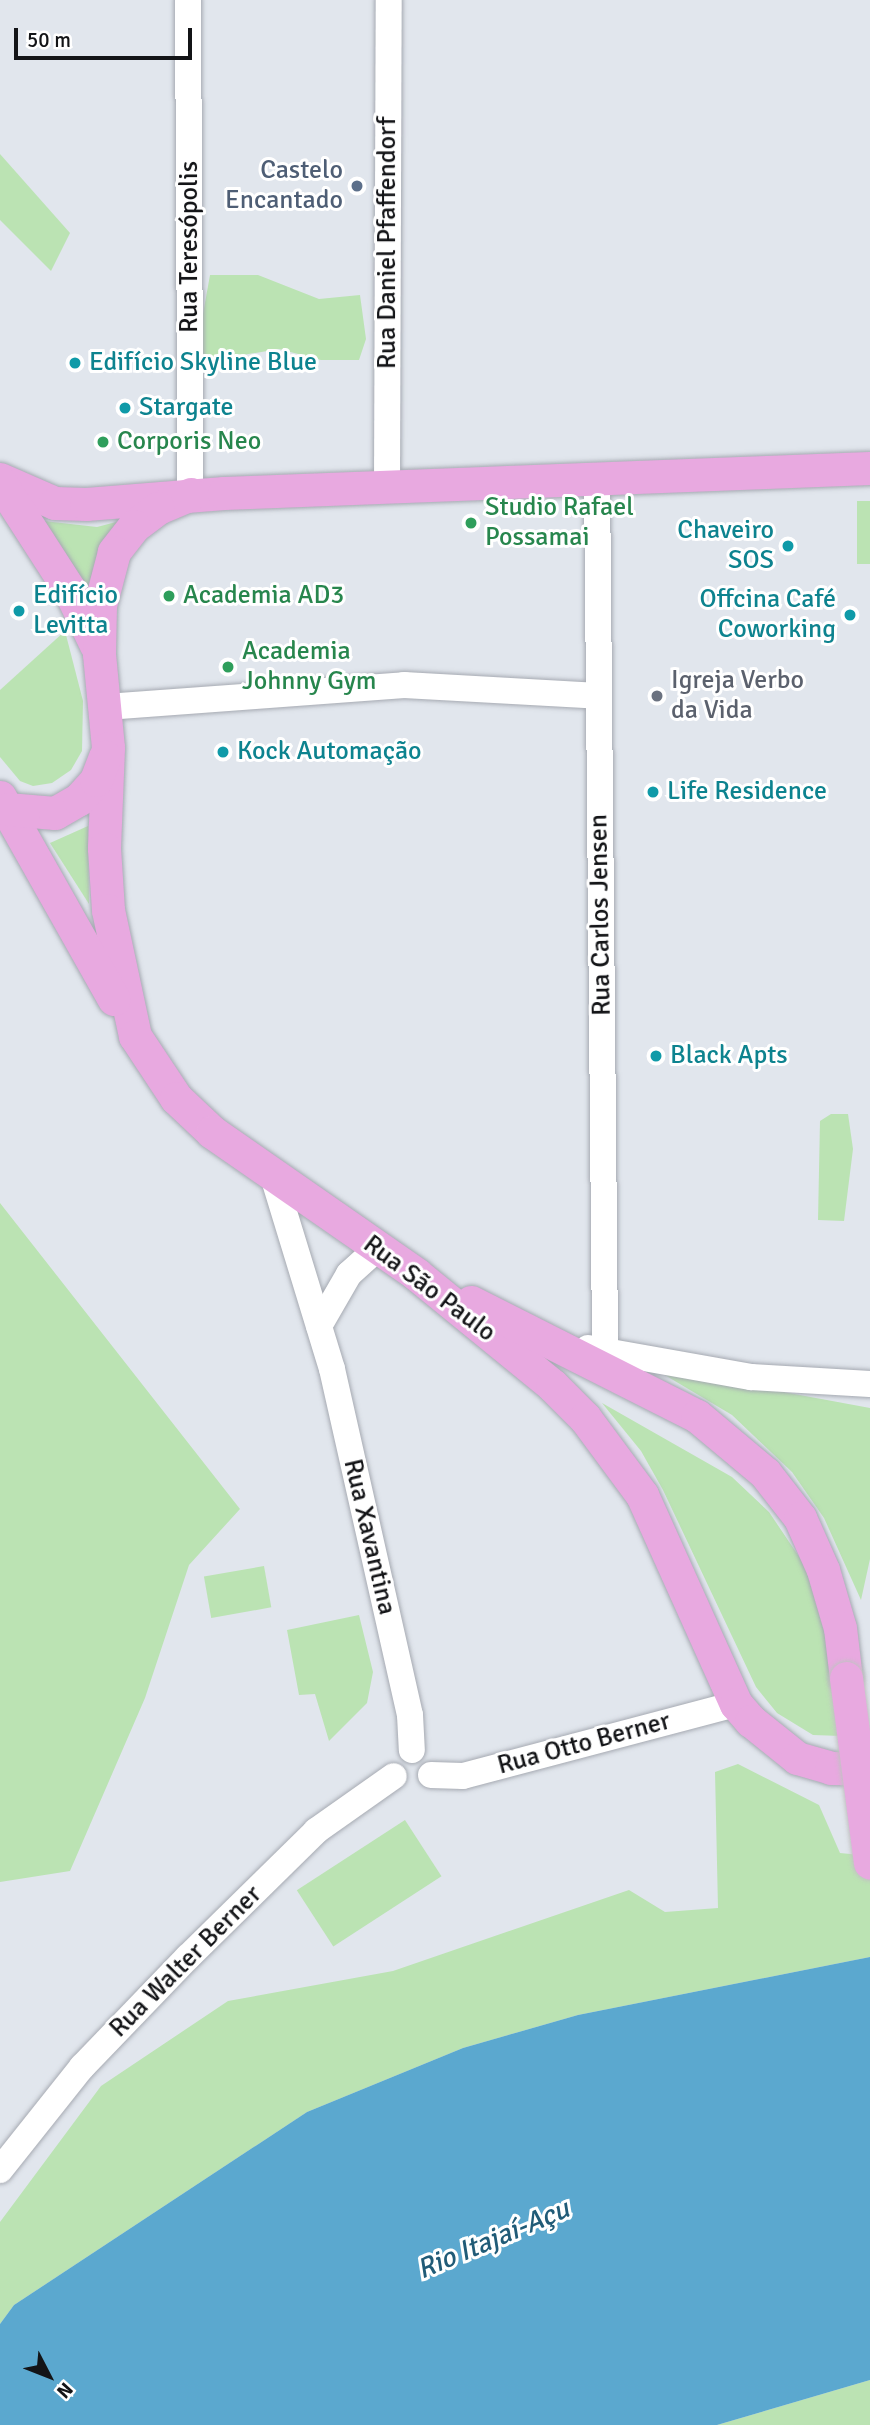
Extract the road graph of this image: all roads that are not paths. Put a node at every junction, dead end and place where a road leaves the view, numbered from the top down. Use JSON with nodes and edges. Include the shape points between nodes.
{"nodes":[{"id":1,"x":188,"y":0,"type":"edge"},
{"id":2,"x":389,"y":0,"type":"edge"},
{"id":3,"x":870,"y":468,"type":"edge"},
{"id":4,"x":597,"y":478,"type":"junction"},
{"id":5,"x":0,"y":481,"type":"edge"},
{"id":6,"x":387,"y":486,"type":"junction"},
{"id":7,"x":191,"y":494,"type":"junction"},
{"id":8,"x":99,"y":654,"type":"junction"},
{"id":9,"x":599,"y":696,"type":"junction"},
{"id":10,"x":106,"y":707,"type":"junction"},
{"id":11,"x":108,"y":748,"type":"junction"},
{"id":12,"x":2,"y":805,"type":"edge"},
{"id":13,"x":135,"y":1035,"type":"junction"},
{"id":14,"x":273,"y":1176,"type":"junction"},
{"id":15,"x":378,"y":1248,"type":"junction"},
{"id":16,"x":416,"y":1274,"type":"junction"},
{"id":17,"x":319,"y":1326,"type":"junction"},
{"id":18,"x":559,"y":1343,"type":"junction"},
{"id":19,"x":605,"y":1351,"type":"junction"},
{"id":20,"x":870,"y":1384,"type":"edge"},
{"id":21,"x":737,"y":1704,"type":"junction"},
{"id":22,"x":412,"y":1750,"type":"junction"},
{"id":23,"x":870,"y":1769,"type":"edge"},
{"id":24,"x":431,"y":1775,"type":"junction"},
{"id":25,"x":394,"y":1776,"type":"junction"},
{"id":26,"x":870,"y":1862,"type":"edge"},
{"id":27,"x":0,"y":2170,"type":"edge"}],
"edges":[{"from":1,"to":7,"type":"street","name":"Rua Teresópolis"},
{"from":2,"to":6,"type":"street","name":"Rua Daniel Pfaffendorf"},
{"from":3,"to":4,"type":"main road"},
{"from":4,"to":6,"type":"main road"},
{"from":4,"to":9,"type":"street","name":"Rua Carlos Jensen"},
{"from":5,"to":7,"type":"main road","name":"Rua São Paulo","via":[[55,503],[120,503]]},
{"from":5,"to":8,"type":"main road","name":"Rua São Paulo","via":[[69,589]]},
{"from":6,"to":7,"type":"main road"},
{"from":7,"to":8,"type":"main road","name":"Rua São Paulo","via":[[158,508],[134,526],[114,552],[100,605]]},
{"from":8,"to":10,"type":"main road","name":"Rua São Paulo"},
{"from":9,"to":10,"type":"street","via":[[404,685]]},
{"from":9,"to":19,"type":"street","name":"Rua Carlos Jensen"},
{"from":10,"to":11,"type":"main road","name":"Rua São Paulo"},
{"from":11,"to":12,"type":"main road","name":"Rua São Paulo","via":[[96,780],[79,799],[55,813]]},
{"from":11,"to":13,"type":"main road","name":"Rua São Paulo","via":[[104,848],[108,910]]},
{"from":12,"to":13,"type":"main road"},
{"from":13,"to":14,"type":"main road","name":"Rua São Paulo","via":[[176,1098],[212,1132]]},
{"from":14,"to":15,"type":"main road","name":"Rua São Paulo"},
{"from":14,"to":17,"type":"street","name":"Rua Xavantina"},
{"from":15,"to":16,"type":"main road","name":"Rua São Paulo"},
{"from":15,"to":17,"type":"street","via":[[348,1274]]},
{"from":16,"to":18,"type":"main road"},
{"from":16,"to":21,"type":"main road","name":"Rua São Paulo","via":[[552,1385],[614,1453],[662,1535]]},
{"from":17,"to":22,"type":"street","name":"Rua Xavantina","via":[[410,1715]]},
{"from":18,"to":19,"type":"street"},
{"from":18,"to":26,"type":"main road","bridge":true,"via":[[697,1416],[765,1473],[800,1518],[823,1570],[840,1628]]},
{"from":19,"to":20,"type":"street","via":[[751,1377]]},
{"from":21,"to":23,"type":"main road","name":"Rua São Paulo","via":[[758,1728],[797,1758],[831,1768]]},
{"from":21,"to":24,"type":"street","name":"Rua Otto Berner","via":[[463,1776]]},
{"from":22,"to":24,"type":"street","via":[[420,1750],[430,1760]]},
{"from":22,"to":25,"type":"street","via":[[395,1760]]},
{"from":24,"to":25,"type":"street","via":[[413,1789]]},
{"from":25,"to":27,"type":"street","name":"Rua Walter Berner","via":[[316,1831],[188,1957],[82,2067]]}]}
